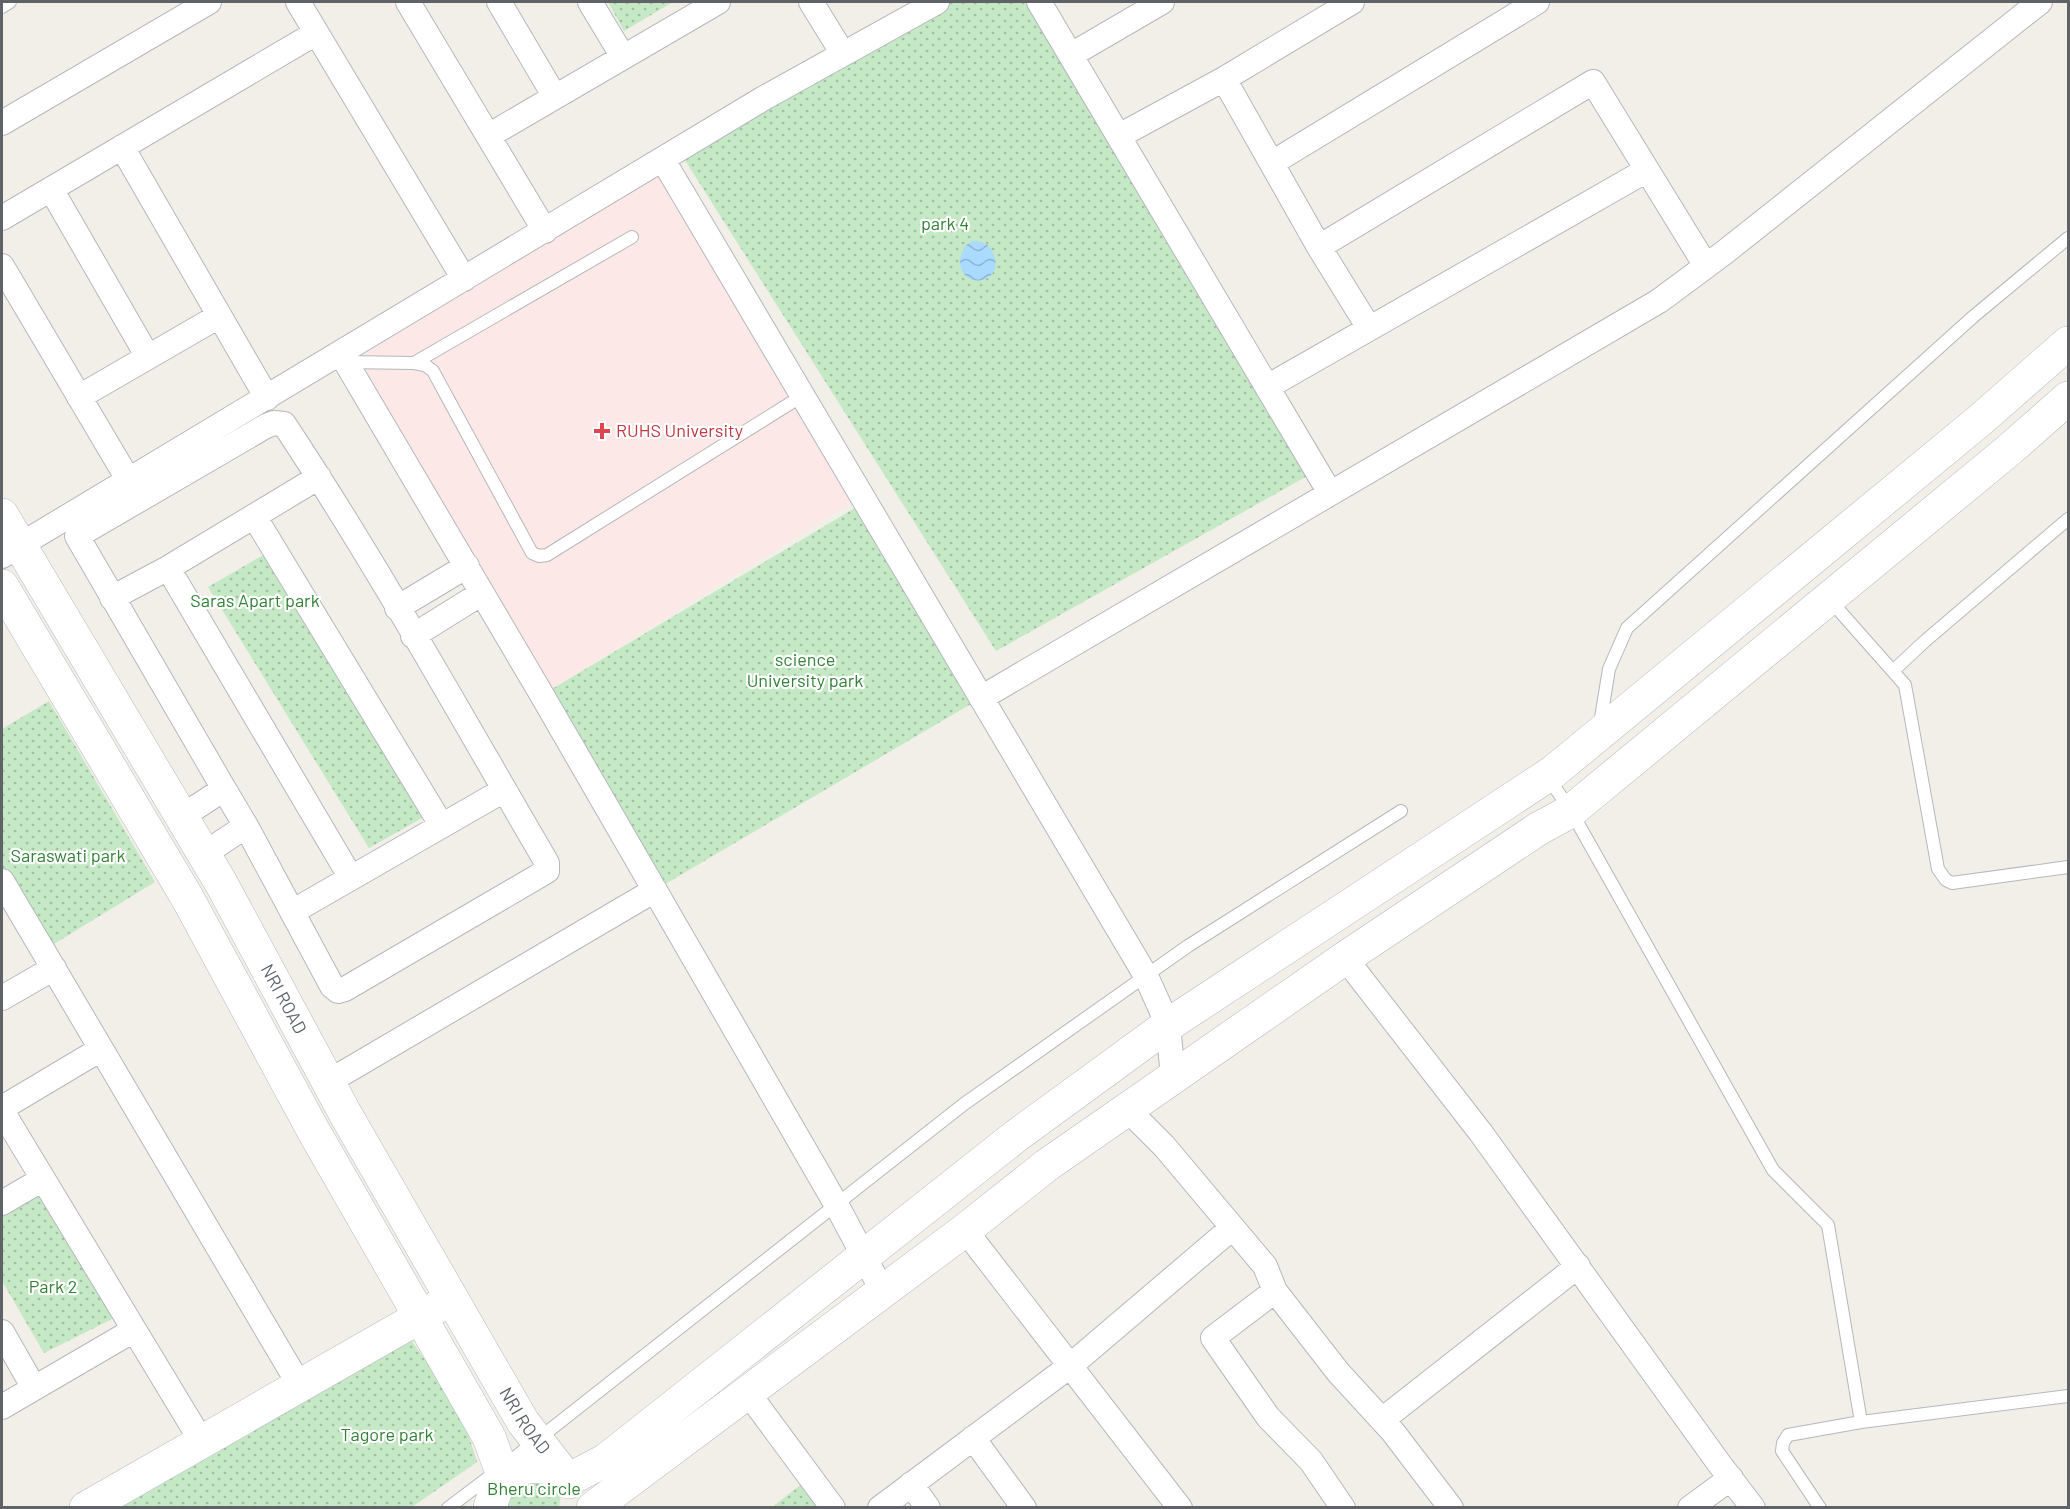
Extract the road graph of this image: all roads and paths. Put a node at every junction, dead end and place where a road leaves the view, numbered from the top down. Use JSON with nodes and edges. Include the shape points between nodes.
{"nodes":[{"id":1,"x":10,"y":2,"type":"edge"},
{"id":2,"x":209,"y":2,"type":"edge"},
{"id":3,"x":298,"y":2,"type":"edge"},
{"id":4,"x":408,"y":2,"type":"edge"},
{"id":5,"x":499,"y":2,"type":"edge"},
{"id":6,"x":590,"y":2,"type":"edge"},
{"id":7,"x":715,"y":2,"type":"edge"},
{"id":8,"x":811,"y":2,"type":"edge"},
{"id":9,"x":1039,"y":2,"type":"edge"},
{"id":10,"x":1158,"y":2,"type":"edge"},
{"id":11,"x":1352,"y":2,"type":"edge"},
{"id":12,"x":1537,"y":2,"type":"edge"},
{"id":13,"x":2040,"y":2,"type":"edge"},
{"id":14,"x":926,"y":4,"type":"edge"},
{"id":15,"x":2,"y":7,"type":"edge"},
{"id":16,"x":316,"y":33,"type":"junction"},
{"id":17,"x":843,"y":54,"type":"junction"},
{"id":18,"x":1071,"y":55,"type":"junction"},
{"id":19,"x":623,"y":57,"type":"junction"},
{"id":20,"x":1224,"y":79,"type":"junction"},
{"id":21,"x":555,"y":97,"type":"junction"},
{"id":22,"x":2,"y":123,"type":"edge"},
{"id":23,"x":488,"y":136,"type":"junction"},
{"id":24,"x":1119,"y":136,"type":"junction"},
{"id":25,"x":122,"y":147,"type":"junction"},
{"id":26,"x":663,"y":160,"type":"junction"},
{"id":27,"x":1272,"y":163,"type":"junction"},
{"id":28,"x":1647,"y":170,"type":"junction"},
{"id":29,"x":51,"y":189,"type":"junction"},
{"id":30,"x":2,"y":218,"type":"edge"},
{"id":31,"x":545,"y":231,"type":"junction"},
{"id":32,"x":632,"y":237,"type":"dead end"},
{"id":33,"x":2068,"y":238,"type":"edge"},
{"id":34,"x":1319,"y":247,"type":"junction"},
{"id":35,"x":2,"y":266,"type":"edge"},
{"id":36,"x":1706,"y":266,"type":"junction"},
{"id":37,"x":464,"y":279,"type":"junction"},
{"id":38,"x":219,"y":316,"type":"junction"},
{"id":39,"x":1369,"y":328,"type":"junction"},
{"id":40,"x":2068,"y":343,"type":"edge"},
{"id":41,"x":148,"y":357,"type":"junction"},
{"id":42,"x":343,"y":358,"type":"junction"},
{"id":43,"x":414,"y":363,"type":"junction"},
{"id":44,"x":1267,"y":387,"type":"junction"},
{"id":45,"x":802,"y":396,"type":"junction"},
{"id":46,"x":80,"y":397,"type":"junction"},
{"id":47,"x":267,"y":398,"type":"junction"},
{"id":48,"x":2068,"y":398,"type":"edge"},
{"id":49,"x":319,"y":477,"type":"junction"},
{"id":50,"x":129,"y":480,"type":"junction"},
{"id":51,"x":1330,"y":493,"type":"junction"},
{"id":52,"x":2,"y":515,"type":"edge"},
{"id":53,"x":254,"y":516,"type":"junction"},
{"id":54,"x":2068,"y":519,"type":"edge"},
{"id":55,"x":11,"y":551,"type":"edge"},
{"id":56,"x":467,"y":566,"type":"junction"},
{"id":57,"x":168,"y":568,"type":"junction"},
{"id":58,"x":2,"y":586,"type":"edge"},
{"id":59,"x":482,"y":592,"type":"junction"},
{"id":60,"x":112,"y":598,"type":"junction"},
{"id":61,"x":1828,"y":598,"type":"junction"},
{"id":62,"x":397,"y":608,"type":"junction"},
{"id":63,"x":414,"y":636,"type":"junction"},
{"id":64,"x":1893,"y":671,"type":"junction"},
{"id":65,"x":981,"y":698,"type":"junction"},
{"id":66,"x":1599,"y":734,"type":"junction"},
{"id":67,"x":1547,"y":776,"type":"junction"},
{"id":68,"x":224,"y":789,"type":"junction"},
{"id":69,"x":504,"y":790,"type":"junction"},
{"id":70,"x":1401,"y":811,"type":"dead end"},
{"id":71,"x":1571,"y":811,"type":"junction"},
{"id":72,"x":181,"y":817,"type":"junction"},
{"id":73,"x":246,"y":826,"type":"junction"},
{"id":74,"x":442,"y":826,"type":"junction"},
{"id":75,"x":204,"y":854,"type":"junction"},
{"id":76,"x":2068,"y":867,"type":"edge"},
{"id":77,"x":351,"y":878,"type":"junction"},
{"id":78,"x":2,"y":880,"type":"edge"},
{"id":79,"x":655,"y":890,"type":"junction"},
{"id":80,"x":292,"y":912,"type":"junction"},
{"id":81,"x":1345,"y":958,"type":"junction"},
{"id":82,"x":54,"y":968,"type":"junction"},
{"id":83,"x":1146,"y":976,"type":"junction"},
{"id":84,"x":2,"y":998,"type":"edge"},
{"id":85,"x":1168,"y":1025,"type":"junction"},
{"id":86,"x":101,"y":1049,"type":"junction"},
{"id":87,"x":1173,"y":1077,"type":"junction"},
{"id":88,"x":328,"y":1082,"type":"junction"},
{"id":89,"x":2,"y":1109,"type":"edge"},
{"id":90,"x":1127,"y":1109,"type":"junction"},
{"id":91,"x":42,"y":1179,"type":"junction"},
{"id":92,"x":2,"y":1203,"type":"edge"},
{"id":93,"x":836,"y":1204,"type":"junction"},
{"id":94,"x":1232,"y":1228,"type":"junction"},
{"id":95,"x":965,"y":1230,"type":"junction"},
{"id":96,"x":864,"y":1258,"type":"junction"},
{"id":97,"x":1578,"y":1266,"type":"junction"},
{"id":98,"x":1275,"y":1291,"type":"junction"},
{"id":99,"x":883,"y":1292,"type":"junction"},
{"id":100,"x":452,"y":1299,"type":"junction"},
{"id":101,"x":420,"y":1317,"type":"junction"},
{"id":102,"x":134,"y":1330,"type":"junction"},
{"id":103,"x":2,"y":1332,"type":"edge"},
{"id":104,"x":1070,"y":1366,"type":"junction"},
{"id":105,"x":300,"y":1386,"type":"junction"},
{"id":106,"x":34,"y":1388,"type":"junction"},
{"id":107,"x":748,"y":1393,"type":"junction"},
{"id":108,"x":2068,"y":1396,"type":"edge"},
{"id":109,"x":2,"y":1407,"type":"edge"},
{"id":110,"x":1382,"y":1420,"type":"junction"},
{"id":111,"x":1862,"y":1422,"type":"junction"},
{"id":112,"x":973,"y":1438,"type":"junction"},
{"id":113,"x":536,"y":1439,"type":"junction"},
{"id":114,"x":202,"y":1442,"type":"junction"},
{"id":115,"x":1731,"y":1478,"type":"junction"},
{"id":116,"x":911,"y":1484,"type":"junction"},
{"id":117,"x":495,"y":1494,"type":"edge"},
{"id":118,"x":574,"y":1494,"type":"edge"},
{"id":119,"x":86,"y":1508,"type":"edge"},
{"id":120,"x":448,"y":1508,"type":"edge"},
{"id":121,"x":593,"y":1508,"type":"edge"},
{"id":122,"x":833,"y":1508,"type":"edge"},
{"id":123,"x":880,"y":1508,"type":"edge"},
{"id":124,"x":928,"y":1508,"type":"edge"},
{"id":125,"x":1024,"y":1508,"type":"edge"},
{"id":126,"x":1180,"y":1508,"type":"edge"},
{"id":127,"x":1344,"y":1508,"type":"edge"},
{"id":128,"x":1451,"y":1508,"type":"edge"},
{"id":129,"x":1690,"y":1508,"type":"edge"},
{"id":130,"x":1753,"y":1508,"type":"edge"},
{"id":131,"x":1820,"y":1508,"type":"edge"}],
"edges":[{"from":1,"to":15,"type":"lane"},
{"from":2,"to":22,"type":"street"},
{"from":3,"to":16,"type":"street"},
{"from":4,"to":23,"type":"street"},
{"from":5,"to":21,"type":"street"},
{"from":6,"to":19,"type":"street"},
{"from":7,"to":19,"type":"street"},
{"from":8,"to":17,"type":"street"},
{"from":9,"to":18,"type":"street"},
{"from":10,"to":18,"type":"street"},
{"from":11,"to":20,"type":"street"},
{"from":12,"to":27,"type":"street"},
{"from":13,"to":36,"type":"street"},
{"from":14,"to":17,"type":"street"},
{"from":16,"to":25,"type":"street"},
{"from":16,"to":37,"type":"street"},
{"from":17,"to":26,"type":"street"},
{"from":18,"to":24,"type":"street"},
{"from":19,"to":21,"type":"street"},
{"from":20,"to":24,"type":"street"},
{"from":20,"to":27,"type":"street"},
{"from":21,"to":23,"type":"street"},
{"from":23,"to":31,"type":"street"},
{"from":24,"to":44,"type":"street"},
{"from":25,"to":29,"type":"street"},
{"from":25,"to":38,"type":"street"},
{"from":26,"to":31,"type":"street"},
{"from":26,"to":45,"type":"street"},
{"from":27,"to":34,"type":"street"},
{"from":28,"to":34,"type":"street","via":[[1593,82]]},
{"from":28,"to":36,"type":"street"},
{"from":28,"to":39,"type":"street"},
{"from":29,"to":30,"type":"street"},
{"from":29,"to":41,"type":"street"},
{"from":31,"to":37,"type":"street"},
{"from":32,"to":43,"type":"lane"},
{"from":33,"to":66,"type":"lane","via":[[1974,316],[1627,628],[1609,669]]},
{"from":34,"to":39,"type":"street"},
{"from":35,"to":46,"type":"street"},
{"from":36,"to":51,"type":"street","via":[[1659,301]]},
{"from":37,"to":42,"type":"street"},
{"from":38,"to":41,"type":"street"},
{"from":38,"to":47,"type":"street"},
{"from":39,"to":44,"type":"street"},
{"from":40,"to":66,"type":"street"},
{"from":41,"to":46,"type":"street"},
{"from":42,"to":43,"type":"lane"},
{"from":42,"to":47,"type":"street"},
{"from":42,"to":56,"type":"street"},
{"from":43,"to":45,"type":"lane","via":[[433,370],[532,553],[538,556],[547,555]]},
{"from":44,"to":51,"type":"street"},
{"from":45,"to":65,"type":"street"},
{"from":46,"to":50,"type":"street"},
{"from":47,"to":50,"type":"street"},
{"from":48,"to":61,"type":"street"},
{"from":49,"to":53,"type":"street"},
{"from":49,"to":60,"type":"street","via":[[284,424],[266,426],[206,460],[77,536]]},
{"from":49,"to":62,"type":"street"},
{"from":50,"to":55,"type":"street"},
{"from":51,"to":65,"type":"street"},
{"from":52,"to":55,"type":"street","name":"NRI ROAD"},
{"from":53,"to":57,"type":"street"},
{"from":53,"to":74,"type":"street"},
{"from":54,"to":64,"type":"lane"},
{"from":55,"to":72,"type":"street","name":"NRI ROAD"},
{"from":56,"to":59,"type":"street"},
{"from":56,"to":62,"type":"street"},
{"from":57,"to":60,"type":"street"},
{"from":57,"to":77,"type":"street"},
{"from":58,"to":101,"type":"street","name":"NRI ROAD","via":[[188,899]]},
{"from":59,"to":63,"type":"street"},
{"from":59,"to":79,"type":"street"},
{"from":60,"to":68,"type":"street"},
{"from":61,"to":64,"type":"lane"},
{"from":61,"to":71,"type":"street"},
{"from":62,"to":63,"type":"street"},
{"from":63,"to":69,"type":"street"},
{"from":64,"to":76,"type":"lane","via":[[1905,685],[1938,869],[1944,878],[1952,883]]},
{"from":65,"to":83,"type":"street"},
{"from":66,"to":67,"type":"street"},
{"from":67,"to":71,"type":"lane"},
{"from":67,"to":85,"type":"street"},
{"from":68,"to":72,"type":"street"},
{"from":68,"to":73,"type":"street"},
{"from":69,"to":74,"type":"street"},
{"from":69,"to":80,"type":"street","via":[[547,863],[547,871],[345,989],[338,991],[332,986]]},
{"from":70,"to":83,"type":"lane"},
{"from":71,"to":81,"type":"street"},
{"from":71,"to":111,"type":"lane","via":[[1773,1170],[1828,1225]]},
{"from":72,"to":75,"type":"street","name":"NRI ROAD"},
{"from":73,"to":75,"type":"street"},
{"from":73,"to":80,"type":"street"},
{"from":74,"to":77,"type":"street"},
{"from":75,"to":88,"type":"street","name":"NRI ROAD"},
{"from":77,"to":80,"type":"street"},
{"from":78,"to":82,"type":"street"},
{"from":79,"to":88,"type":"street"},
{"from":79,"to":93,"type":"street"},
{"from":81,"to":87,"type":"street"},
{"from":81,"to":97,"type":"street","via":[[1481,1132]]},
{"from":82,"to":84,"type":"street"},
{"from":82,"to":86,"type":"street"},
{"from":83,"to":85,"type":"street"},
{"from":83,"to":93,"type":"lane","via":[[964,1104]]},
{"from":85,"to":87,"type":"street"},
{"from":85,"to":96,"type":"street","via":[[1016,1136]]},
{"from":86,"to":89,"type":"street"},
{"from":86,"to":105,"type":"street"},
{"from":87,"to":90,"type":"street"},
{"from":88,"to":100,"type":"street","name":"NRI ROAD"},
{"from":89,"to":91,"type":"street"},
{"from":90,"to":94,"type":"street","via":[[1164,1146]]},
{"from":90,"to":95,"type":"street","via":[[1047,1165]]},
{"from":91,"to":92,"type":"street"},
{"from":91,"to":102,"type":"street"},
{"from":93,"to":96,"type":"street"},
{"from":93,"to":113,"type":"lane"},
{"from":94,"to":98,"type":"street","via":[[1264,1266]]},
{"from":94,"to":104,"type":"street"},
{"from":95,"to":99,"type":"street"},
{"from":95,"to":104,"type":"street"},
{"from":96,"to":99,"type":"street"},
{"from":96,"to":118,"type":"street","via":[[606,1460]]},
{"from":97,"to":110,"type":"street"},
{"from":97,"to":115,"type":"street"},
{"from":98,"to":110,"type":"street","via":[[1338,1372]]},
{"from":98,"to":127,"type":"street","via":[[1213,1338],[1268,1417],[1311,1461]]},
{"from":99,"to":107,"type":"street"},
{"from":100,"to":101,"type":"street"},
{"from":100,"to":113,"type":"street","name":"NRI ROAD"},
{"from":101,"to":105,"type":"street"},
{"from":101,"to":117,"type":"street","name":"NRI ROAD","via":[[489,1437]]},
{"from":102,"to":106,"type":"street"},
{"from":102,"to":114,"type":"street"},
{"from":103,"to":106,"type":"street"},
{"from":104,"to":112,"type":"street"},
{"from":104,"to":126,"type":"street"},
{"from":105,"to":114,"type":"street"},
{"from":106,"to":109,"type":"street"},
{"from":107,"to":121,"type":"street"},
{"from":107,"to":122,"type":"street"},
{"from":108,"to":111,"type":"lane"},
{"from":110,"to":128,"type":"street"},
{"from":111,"to":131,"type":"lane","via":[[1788,1435],[1783,1443],[1782,1451]]},
{"from":112,"to":116,"type":"street"},
{"from":112,"to":125,"type":"street"},
{"from":113,"to":117,"type":"lane"},
{"from":113,"to":118,"type":"street","name":"NRI ROAD"},
{"from":114,"to":119,"type":"street"},
{"from":115,"to":129,"type":"street"},
{"from":115,"to":130,"type":"street"},
{"from":116,"to":123,"type":"street"},
{"from":116,"to":124,"type":"street"},
{"from":117,"to":118,"type":"street","via":[[519,1469],[536,1466],[554,1470]]},
{"from":117,"to":120,"type":"lane"}]}
